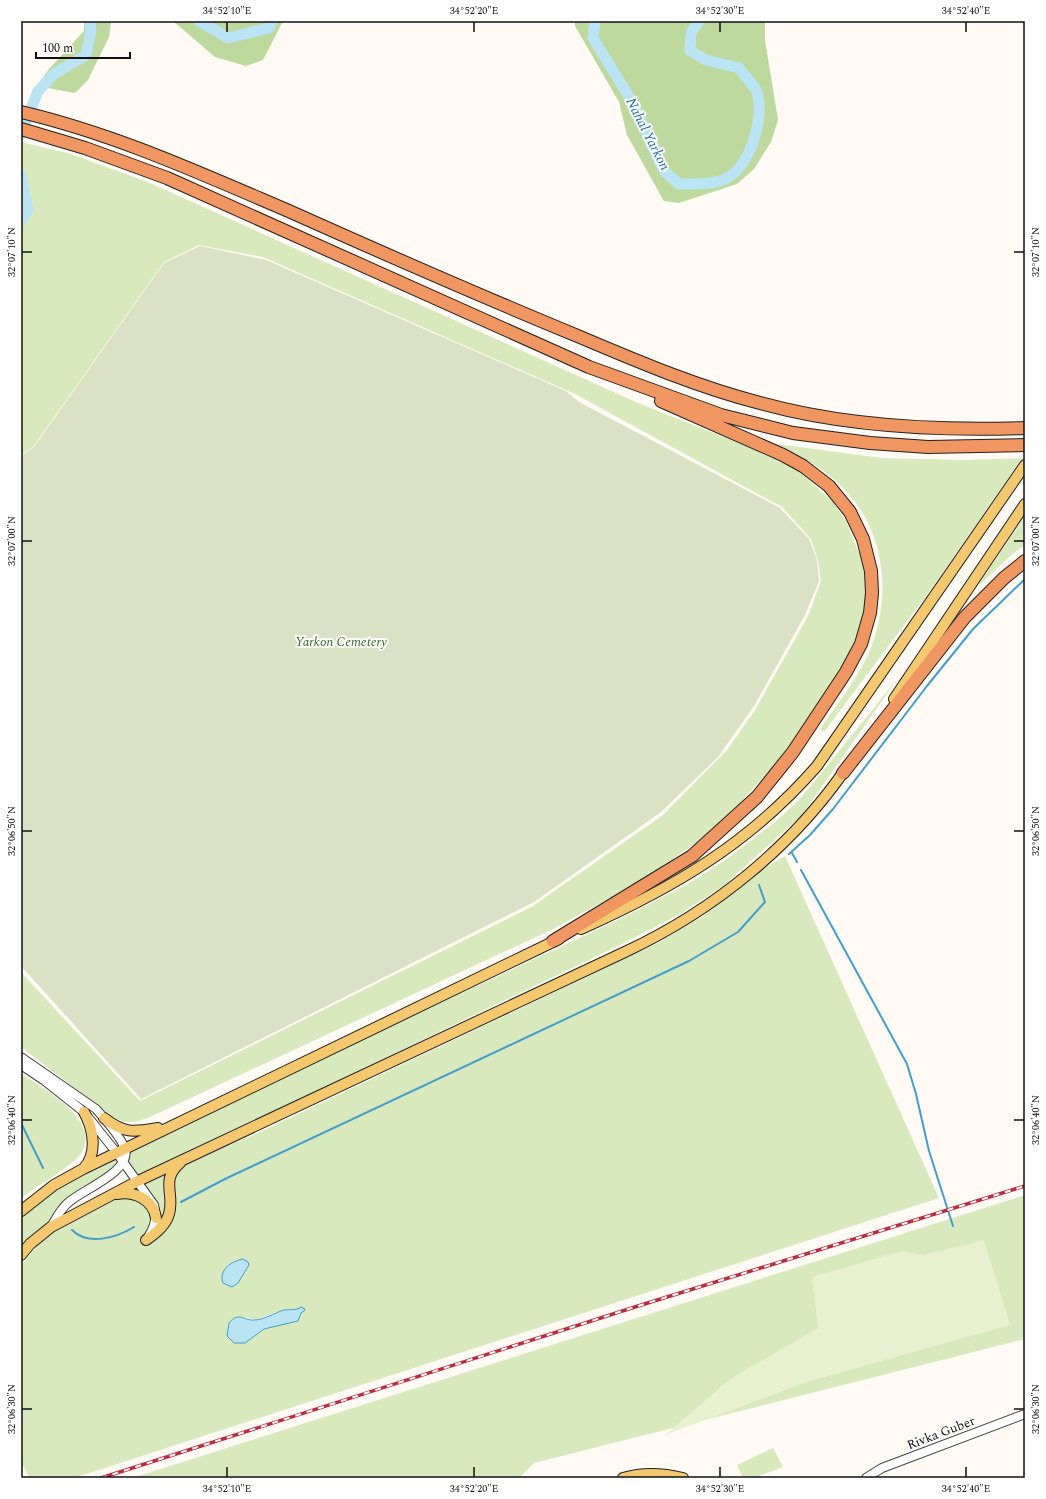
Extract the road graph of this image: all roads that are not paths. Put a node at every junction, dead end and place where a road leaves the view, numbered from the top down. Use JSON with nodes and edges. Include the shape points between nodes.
{"nodes":[{"id":1,"x":21,"y":112,"type":"edge"},
{"id":2,"x":21,"y":129,"type":"edge"},
{"id":3,"x":589,"y":367,"type":"junction"},
{"id":4,"x":1025,"y":428,"type":"edge"},
{"id":5,"x":1025,"y":445,"type":"edge"},
{"id":6,"x":1025,"y":465,"type":"edge"},
{"id":7,"x":1025,"y":504,"type":"edge"},
{"id":8,"x":1025,"y":561,"type":"edge"},
{"id":9,"x":843,"y":773,"type":"junction"},
{"id":10,"x":553,"y":941,"type":"junction"},
{"id":11,"x":21,"y":1057,"type":"edge"},
{"id":12,"x":21,"y":1064,"type":"edge"},
{"id":13,"x":84,"y":1112,"type":"junction"},
{"id":14,"x":104,"y":1118,"type":"junction"},
{"id":15,"x":179,"y":1122,"type":"junction"},
{"id":16,"x":121,"y":1150,"type":"junction"},
{"id":17,"x":190,"y":1157,"type":"junction"},
{"id":18,"x":123,"y":1161,"type":"junction"},
{"id":19,"x":83,"y":1169,"type":"junction"},
{"id":20,"x":136,"y":1182,"type":"junction"},
{"id":21,"x":108,"y":1197,"type":"junction"},
{"id":22,"x":21,"y":1211,"type":"edge"},
{"id":23,"x":156,"y":1218,"type":"junction"},
{"id":24,"x":51,"y":1227,"type":"junction"},
{"id":25,"x":146,"y":1240,"type":"joint"},
{"id":26,"x":21,"y":1255,"type":"edge"},
{"id":27,"x":1025,"y":1414,"type":"edge"},
{"id":28,"x":623,"y":1478,"type":"edge"},
{"id":29,"x":683,"y":1478,"type":"edge"},
{"id":30,"x":866,"y":1478,"type":"edge"}],
"edges":[{"from":1,"to":4,"type":"highway","via":[[87,129],[158,155],[489,300],[718,391],[795,412],[858,422],[946,429]]},
{"from":2,"to":3,"type":"highway","via":[[85,148],[167,178]]},
{"from":3,"to":5,"type":"highway","via":[[721,415],[793,433],[865,443],[912,446]]},
{"from":3,"to":10,"type":"highway","via":[[783,455],[820,478],[844,503],[863,539],[871,571],[872,601],[865,634],[855,657],[793,752],[761,793],[692,856]]},
{"from":6,"to":10,"type":"main road","via":[[817,766],[790,796],[744,837],[679,881],[600,921]]},
{"from":7,"to":9,"type":"main road"},
{"from":8,"to":9,"type":"highway","via":[[965,617]]},
{"from":9,"to":17,"type":"main road","via":[[815,809],[773,852],[726,892],[678,924],[640,945]]},
{"from":10,"to":15,"type":"main road"},
{"from":11,"to":14,"type":"street","via":[[89,1102]]},
{"from":12,"to":13,"type":"street"},
{"from":13,"to":16,"type":"street"},
{"from":13,"to":19,"type":"main road","via":[[90,1125],[92,1142],[90,1160]]},
{"from":14,"to":15,"type":"main road","via":[[128,1132]]},
{"from":14,"to":16,"type":"street"},
{"from":15,"to":16,"type":"main road"},
{"from":16,"to":18,"type":"street"},
{"from":16,"to":19,"type":"main road"},
{"from":17,"to":20,"type":"main road"},
{"from":17,"to":25,"type":"main road","via":[[176,1168],[170,1177],[170,1208],[167,1219],[161,1228]]},
{"from":18,"to":20,"type":"street"},
{"from":18,"to":24,"type":"street","via":[[108,1177],[69,1202]]},
{"from":19,"to":22,"type":"main road","via":[[54,1185]]},
{"from":20,"to":21,"type":"main road"},
{"from":20,"to":23,"type":"street","via":[[154,1205]]},
{"from":21,"to":23,"type":"main road","via":[[124,1193],[138,1195],[147,1202]]},
{"from":21,"to":24,"type":"main road"},
{"from":23,"to":25,"type":"street"},
{"from":24,"to":26,"type":"main road"},
{"from":27,"to":30,"type":"street","name":"Rivka Guber","via":[[882,1468]]},
{"from":28,"to":29,"type":"main road","via":[[634,1474],[665,1474]]}]}
